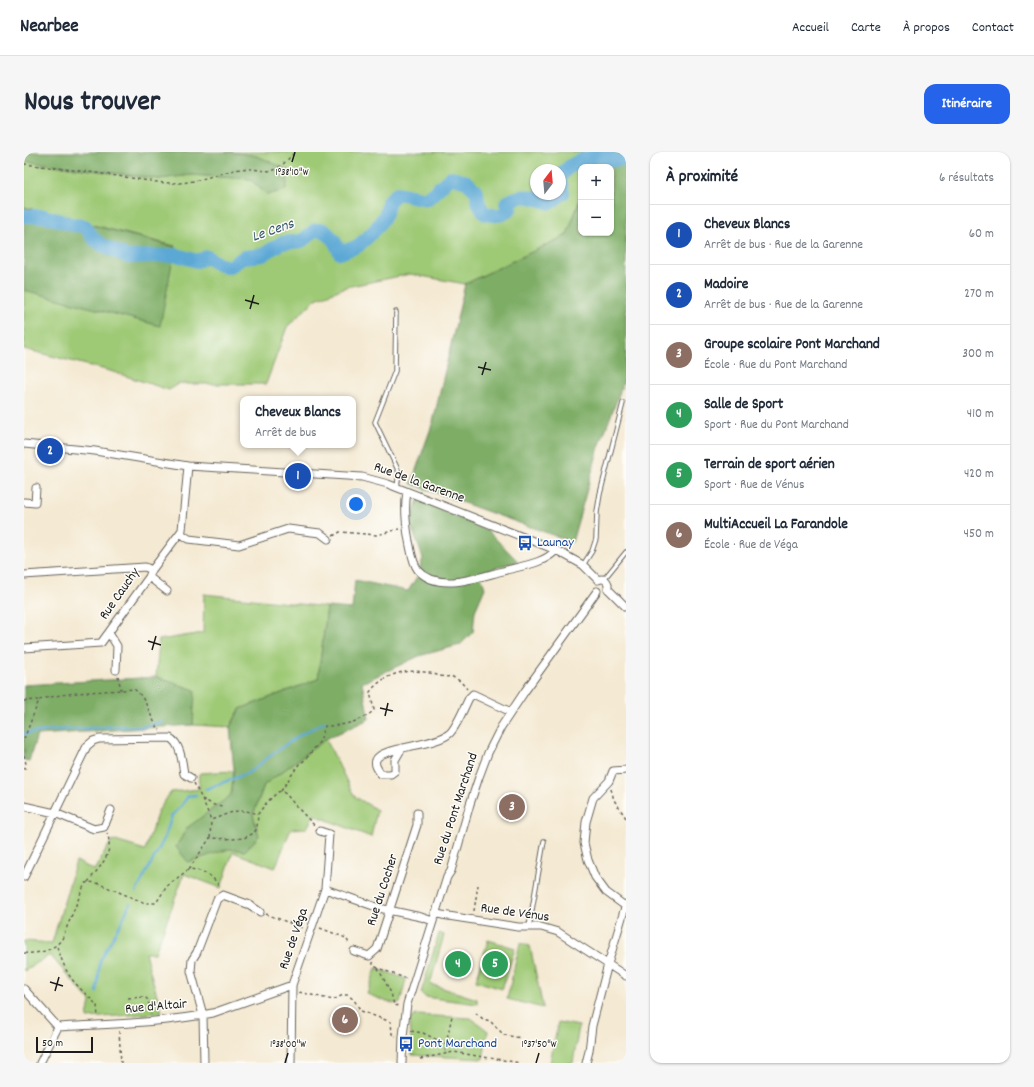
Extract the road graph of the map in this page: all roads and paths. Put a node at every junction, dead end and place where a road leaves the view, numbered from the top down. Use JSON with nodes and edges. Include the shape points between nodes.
{"nodes":[{"id":1,"x":295,"y":152,"type":"edge"},
{"id":2,"x":619,"y":152,"type":"edge"},
{"id":3,"x":626,"y":153,"type":"edge"},
{"id":4,"x":24,"y":164,"type":"edge"},
{"id":5,"x":396,"y":312,"type":"dead end"},
{"id":6,"x":623,"y":403,"type":"dead end"},
{"id":7,"x":24,"y":444,"type":"edge"},
{"id":8,"x":188,"y":466,"type":"junction"},
{"id":9,"x":36,"y":488,"type":"dead end"},
{"id":10,"x":397,"y":488,"type":"junction"},
{"id":11,"x":407,"y":492,"type":"junction"},
{"id":12,"x":24,"y":502,"type":"edge"},
{"id":13,"x":406,"y":526,"type":"junction"},
{"id":14,"x":180,"y":533,"type":"junction"},
{"id":15,"x":328,"y":539,"type":"joint"},
{"id":16,"x":556,"y":550,"type":"junction"},
{"id":17,"x":626,"y":552,"type":"edge"},
{"id":18,"x":583,"y":565,"type":"junction"},
{"id":19,"x":152,"y":570,"type":"junction"},
{"id":20,"x":24,"y":575,"type":"edge"},
{"id":21,"x":149,"y":577,"type":"junction"},
{"id":22,"x":601,"y":580,"type":"junction"},
{"id":23,"x":608,"y":589,"type":"junction"},
{"id":24,"x":167,"y":591,"type":"dead end"},
{"id":25,"x":597,"y":591,"type":"junction"},
{"id":26,"x":626,"y":607,"type":"edge"},
{"id":27,"x":109,"y":633,"type":"junction"},
{"id":28,"x":24,"y":648,"type":"edge"},
{"id":29,"x":116,"y":670,"type":"joint"},
{"id":30,"x":121,"y":690,"type":"junction"},
{"id":31,"x":473,"y":694,"type":"junction"},
{"id":32,"x":39,"y":700,"type":"junction"},
{"id":33,"x":24,"y":701,"type":"edge"},
{"id":34,"x":511,"y":712,"type":"junction"},
{"id":35,"x":156,"y":726,"type":"dead end"},
{"id":36,"x":24,"y":739,"type":"edge"},
{"id":37,"x":402,"y":748,"type":"dead end"},
{"id":38,"x":24,"y":755,"type":"edge"},
{"id":39,"x":626,"y":770,"type":"edge"},
{"id":40,"x":24,"y":772,"type":"edge"},
{"id":41,"x":191,"y":778,"type":"joint"},
{"id":42,"x":609,"y":781,"type":"junction"},
{"id":43,"x":281,"y":792,"type":"junction"},
{"id":44,"x":200,"y":796,"type":"junction"},
{"id":45,"x":24,"y":806,"type":"edge"},
{"id":46,"x":223,"y":806,"type":"dead end"},
{"id":47,"x":111,"y":810,"type":"dead end"},
{"id":48,"x":55,"y":813,"type":"junction"},
{"id":49,"x":258,"y":814,"type":"junction"},
{"id":50,"x":417,"y":814,"type":"dead end"},
{"id":51,"x":626,"y":818,"type":"edge"},
{"id":52,"x":211,"y":820,"type":"junction"},
{"id":53,"x":104,"y":827,"type":"junction"},
{"id":54,"x":320,"y":831,"type":"joint"},
{"id":55,"x":210,"y":838,"type":"junction"},
{"id":56,"x":544,"y":841,"type":"dead end"},
{"id":57,"x":189,"y":869,"type":"junction"},
{"id":58,"x":24,"y":877,"type":"edge"},
{"id":59,"x":88,"y":882,"type":"junction"},
{"id":60,"x":478,"y":885,"type":"dead end"},
{"id":61,"x":325,"y":889,"type":"junction"},
{"id":62,"x":223,"y":896,"type":"junction"},
{"id":63,"x":626,"y":905,"type":"edge"},
{"id":64,"x":390,"y":911,"type":"junction"},
{"id":65,"x":474,"y":911,"type":"dead end"},
{"id":66,"x":260,"y":912,"type":"joint"},
{"id":67,"x":435,"y":913,"type":"junction"},
{"id":68,"x":433,"y":921,"type":"junction"},
{"id":69,"x":529,"y":927,"type":"junction"},
{"id":70,"x":311,"y":928,"type":"junction"},
{"id":71,"x":57,"y":946,"type":"junction"},
{"id":72,"x":354,"y":951,"type":"joint"},
{"id":73,"x":24,"y":953,"type":"edge"},
{"id":74,"x":369,"y":956,"type":"junction"},
{"id":75,"x":608,"y":964,"type":"junction"},
{"id":76,"x":378,"y":968,"type":"junction"},
{"id":77,"x":626,"y":976,"type":"edge"},
{"id":78,"x":414,"y":983,"type":"junction"},
{"id":79,"x":292,"y":988,"type":"junction"},
{"id":80,"x":24,"y":989,"type":"edge"},
{"id":81,"x":128,"y":998,"type":"dead end"},
{"id":82,"x":407,"y":1004,"type":"junction"},
{"id":83,"x":476,"y":1013,"type":"dead end"},
{"id":84,"x":203,"y":1016,"type":"junction"},
{"id":85,"x":452,"y":1016,"type":"dead end"},
{"id":86,"x":152,"y":1021,"type":"junction"},
{"id":87,"x":118,"y":1023,"type":"junction"},
{"id":88,"x":96,"y":1025,"type":"junction"},
{"id":89,"x":58,"y":1027,"type":"junction"},
{"id":90,"x":410,"y":1031,"type":"dead end"},
{"id":91,"x":402,"y":1036,"type":"junction"},
{"id":92,"x":521,"y":1038,"type":"dead end"},
{"id":93,"x":446,"y":1044,"type":"junction"},
{"id":94,"x":445,"y":1054,"type":"junction"},
{"id":95,"x":420,"y":1059,"type":"dead end"},
{"id":96,"x":40,"y":1063,"type":"edge"},
{"id":97,"x":121,"y":1063,"type":"edge"},
{"id":98,"x":204,"y":1063,"type":"edge"},
{"id":99,"x":291,"y":1063,"type":"edge"},
{"id":100,"x":402,"y":1063,"type":"edge"},
{"id":101,"x":516,"y":1063,"type":"edge"},
{"id":102,"x":520,"y":1063,"type":"edge"},
{"id":103,"x":586,"y":1063,"type":"edge"}],
"edges":[{"from":1,"to":4,"type":"path","via":[[274,170],[241,169],[204,180],[173,183]]},
{"from":2,"to":3,"type":"path"},
{"from":5,"to":10,"type":"lane","via":[[395,371],[375,422],[399,472]]},
{"from":6,"to":18,"type":"lane","via":[[600,494],[596,539]]},
{"from":7,"to":8,"type":"street","name":"Rue de la Garenne","via":[[95,451]]},
{"from":8,"to":10,"type":"street","name":"Rue de la Garenne","via":[[362,476]]},
{"from":8,"to":14,"type":"street"},
{"from":9,"to":12,"type":"street","via":[[35,503]]},
{"from":10,"to":11,"type":"street","name":"Rue de la Garenne"},
{"from":11,"to":13,"type":"street"},
{"from":11,"to":16,"type":"street","name":"Rue de la Garenne"},
{"from":13,"to":15,"type":"path","via":[[377,536],[340,532]]},
{"from":13,"to":16,"type":"street","via":[[412,556],[418,570],[430,578],[443,582],[471,579],[532,563],[552,555]]},
{"from":14,"to":15,"type":"street","via":[[189,539],[239,544],[288,529],[320,533]]},
{"from":14,"to":19,"type":"street","name":"Rue Cauchy"},
{"from":16,"to":18,"type":"street","name":"Rue de la Garenne"},
{"from":17,"to":22,"type":"lane"},
{"from":18,"to":22,"type":"street","name":"Rue de la Garenne"},
{"from":19,"to":20,"type":"street","via":[[145,567]]},
{"from":19,"to":21,"type":"street","name":"Rue Cauchy"},
{"from":21,"to":24,"type":"street"},
{"from":21,"to":27,"type":"street","name":"Rue Cauchy"},
{"from":22,"to":23,"type":"street","name":"Rue de la Garenne","via":[[608,584]]},
{"from":22,"to":25,"type":"street","via":[[595,585]]},
{"from":23,"to":25,"type":"street","via":[[603,592]]},
{"from":23,"to":26,"type":"street","name":"Rue de la Garenne"},
{"from":25,"to":34,"type":"street","name":"Rue du Pont Marchand"},
{"from":27,"to":28,"type":"street","name":"Rue Cauchy","via":[[101,643]]},
{"from":27,"to":29,"type":"street","name":"Rue Cauchy","via":[[117,646]]},
{"from":29,"to":30,"type":"path"},
{"from":30,"to":32,"type":"path","via":[[59,695]]},
{"from":30,"to":35,"type":"path","via":[[134,689],[141,694]]},
{"from":31,"to":34,"type":"street"},
{"from":31,"to":37,"type":"street","via":[[450,733],[440,740]]},
{"from":31,"to":43,"type":"path","via":[[452,676],[445,678],[418,671],[404,671],[384,680],[375,685],[370,692],[374,710],[370,714],[338,726],[324,726],[320,741],[305,760],[298,764]]},
{"from":32,"to":33,"type":"path"},
{"from":32,"to":36,"type":"path"},
{"from":34,"to":67,"type":"street","name":"Rue du Pont Marchand","via":[[488,753]]},
{"from":38,"to":40,"type":"path"},
{"from":39,"to":42,"type":"street","via":[[613,771]]},
{"from":41,"to":44,"type":"path"},
{"from":41,"to":48,"type":"street","via":[[184,774],[175,740],[99,739],[87,746]]},
{"from":42,"to":51,"type":"path","via":[[614,800]]},
{"from":42,"to":63,"type":"street","via":[[593,798],[586,822],[584,843],[595,877],[606,892]]},
{"from":43,"to":49,"type":"path","via":[[267,802]]},
{"from":43,"to":54,"type":"path","via":[[286,794]]},
{"from":44,"to":46,"type":"path","via":[[214,805]]},
{"from":44,"to":52,"type":"path"},
{"from":45,"to":48,"type":"street"},
{"from":47,"to":53,"type":"street"},
{"from":48,"to":53,"type":"street","via":[[94,829]]},
{"from":48,"to":58,"type":"street"},
{"from":49,"to":52,"type":"path","via":[[236,810]]},
{"from":49,"to":55,"type":"path","via":[[257,828],[254,833],[244,838]]},
{"from":50,"to":64,"type":"street","name":"Rue du Cocher","via":[[417,825]]},
{"from":52,"to":55,"type":"path"},
{"from":53,"to":59,"type":"path","via":[[110,843],[106,860]]},
{"from":54,"to":61,"type":"street","name":"Rue de Véga","via":[[329,834]]},
{"from":55,"to":57,"type":"path"},
{"from":56,"to":69,"type":"lane"},
{"from":57,"to":59,"type":"path","via":[[167,886],[156,903],[152,904],[97,882]]},
{"from":57,"to":62,"type":"path","via":[[197,869],[216,880]]},
{"from":59,"to":71,"type":"path"},
{"from":60,"to":65,"type":"path"},
{"from":61,"to":64,"type":"street"},
{"from":61,"to":70,"type":"street","name":"Rue de Véga"},
{"from":62,"to":66,"type":"street","via":[[250,905]]},
{"from":62,"to":84,"type":"street","via":[[217,899],[192,960],[191,971]]},
{"from":63,"to":75,"type":"street"},
{"from":64,"to":68,"type":"street"},
{"from":64,"to":74,"type":"street","name":"Rue du Cocher","via":[[377,949]]},
{"from":66,"to":70,"type":"path"},
{"from":67,"to":68,"type":"street","name":"Rue du Pont Marchand"},
{"from":67,"to":69,"type":"street","name":"Rue de Vénus"},
{"from":68,"to":78,"type":"street","name":"Rue du Pont Marchand"},
{"from":69,"to":75,"type":"street","name":"Rue de Vénus","via":[[558,932]]},
{"from":70,"to":72,"type":"path","via":[[346,938]]},
{"from":70,"to":79,"type":"street","name":"Rue de Véga"},
{"from":71,"to":73,"type":"path","via":[[41,952]]},
{"from":71,"to":88,"type":"path","via":[[73,981],[97,1005]]},
{"from":72,"to":74,"type":"street"},
{"from":74,"to":76,"type":"path"},
{"from":75,"to":77,"type":"street","name":"Rue de Vénus"},
{"from":75,"to":103,"type":"street","via":[[592,1026]]},
{"from":76,"to":78,"type":"path"},
{"from":76,"to":82,"type":"path","via":[[394,1005],[403,1007]]},
{"from":78,"to":82,"type":"street","name":"Rue du Pont Marchand"},
{"from":79,"to":84,"type":"street","name":"Rue d'Altair"},
{"from":79,"to":91,"type":"path","via":[[333,1000],[348,995],[361,1011],[391,1022],[392,1034]]},
{"from":79,"to":99,"type":"street","name":"Rue de Véga"},
{"from":80,"to":89,"type":"street"},
{"from":81,"to":86,"type":"path","via":[[145,997],[148,1000]]},
{"from":82,"to":91,"type":"street","name":"Rue du Pont Marchand"},
{"from":83,"to":92,"type":"path","via":[[490,1021],[504,1035]]},
{"from":84,"to":86,"type":"street","name":"Rue d'Altair"},
{"from":84,"to":98,"type":"street"},
{"from":85,"to":93,"type":"path"},
{"from":86,"to":87,"type":"street","name":"Rue d'Altair"},
{"from":87,"to":88,"type":"street","name":"Rue d'Altair"},
{"from":87,"to":97,"type":"path"},
{"from":88,"to":89,"type":"street","name":"Rue d'Altair"},
{"from":89,"to":96,"type":"street"},
{"from":90,"to":93,"type":"path","via":[[423,1033]]},
{"from":91,"to":100,"type":"street","name":"Rue du Pont Marchand"},
{"from":93,"to":94,"type":"path"},
{"from":94,"to":95,"type":"path"},
{"from":94,"to":101,"type":"path","via":[[454,1052]]},
{"from":101,"to":102,"type":"path"}]}
